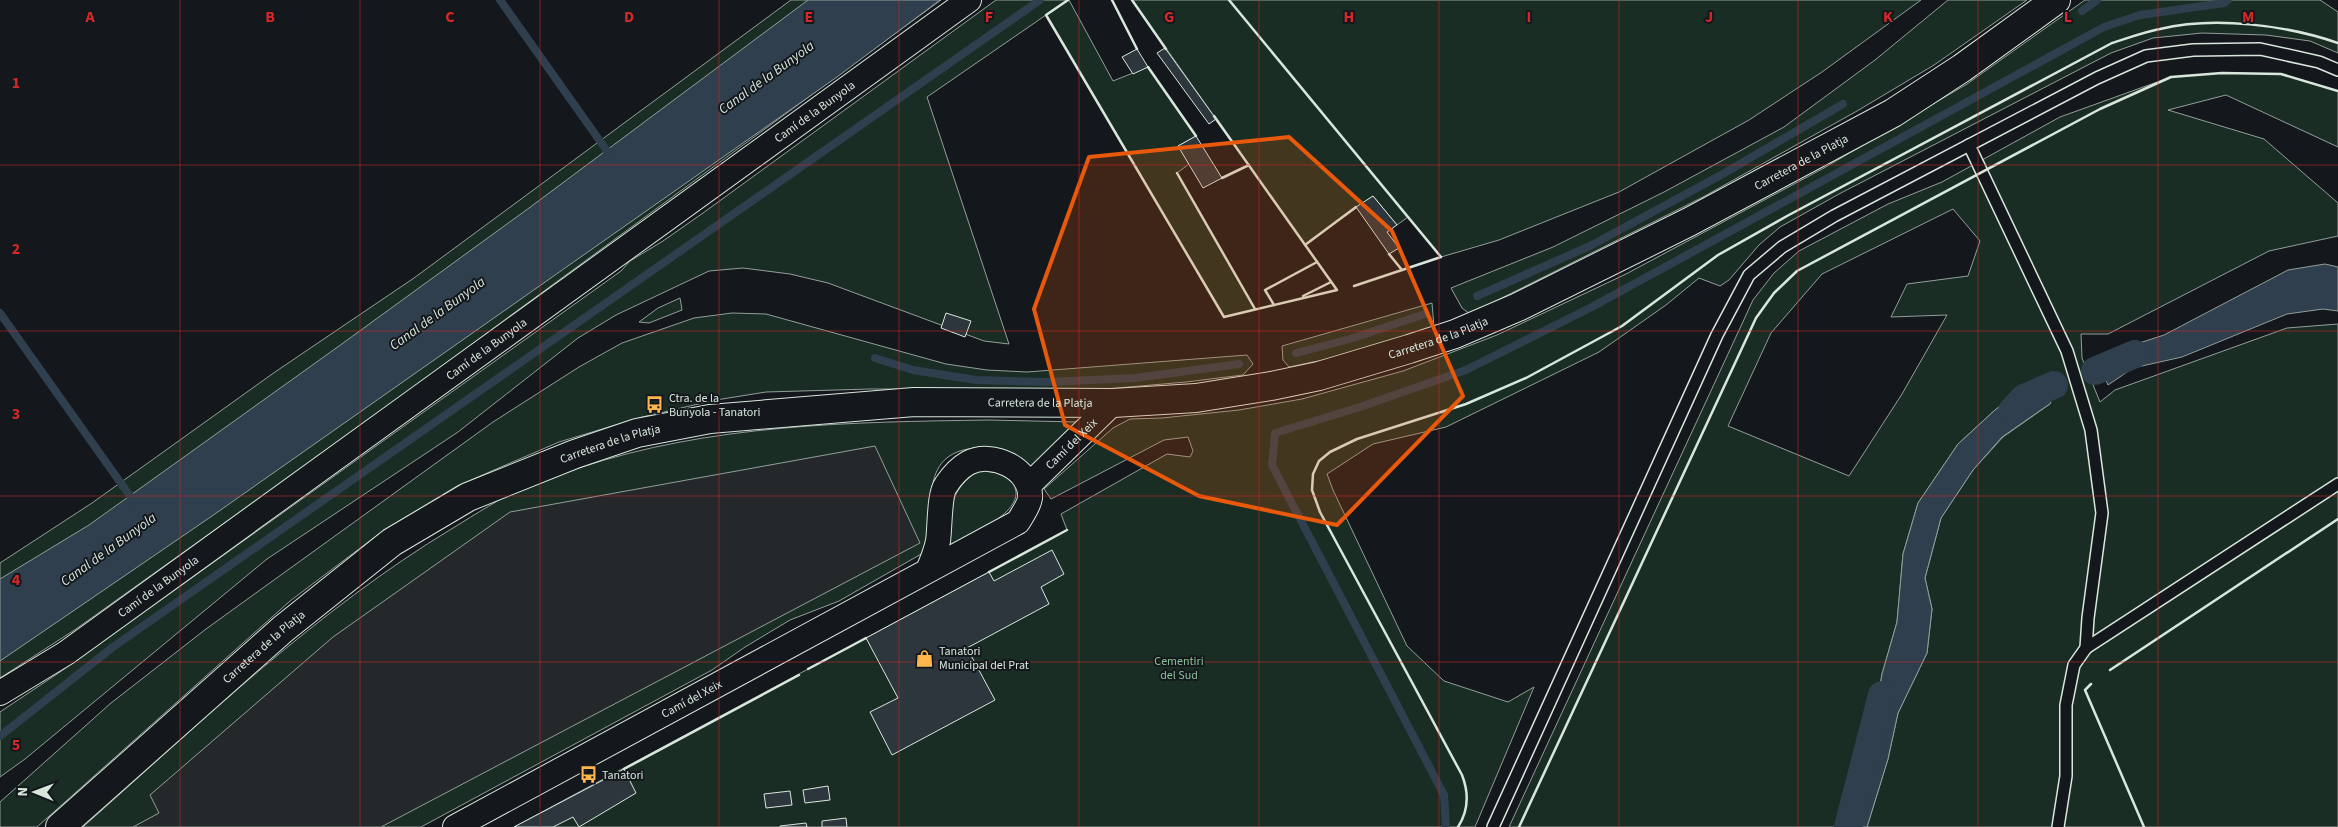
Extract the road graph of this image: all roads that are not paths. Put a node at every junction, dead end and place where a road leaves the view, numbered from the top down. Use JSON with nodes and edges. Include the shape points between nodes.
{"nodes":[{"id":1,"x":969,"y":0,"type":"edge"},
{"id":2,"x":2056,"y":0,"type":"edge"},
{"id":3,"x":2338,"y":70,"type":"edge"},
{"id":4,"x":1969,"y":145,"type":"junction"},
{"id":5,"x":1113,"y":403,"type":"junction"},
{"id":6,"x":2338,"y":484,"type":"edge"},
{"id":7,"x":1029,"y":485,"type":"junction"},
{"id":8,"x":928,"y":570,"type":"junction"},
{"id":9,"x":2086,"y":648,"type":"junction"},
{"id":10,"x":0,"y":693,"type":"edge"},
{"id":11,"x":60,"y":827,"type":"edge"},
{"id":12,"x":455,"y":827,"type":"edge"},
{"id":13,"x":1493,"y":827,"type":"edge"},
{"id":14,"x":2058,"y":827,"type":"edge"}],
"edges":[{"from":1,"to":10,"type":"street","name":"Camí de la Bunyola","via":[[66,653]]},
{"from":2,"to":5,"type":"street","name":"Carretera de la Platja","via":[[1893,113],[1689,222],[1518,307],[1455,334],[1319,376],[1271,386],[1196,398]]},
{"from":3,"to":4,"type":"lane","via":[[2319,62],[2260,49],[2193,50],[2146,56]]},
{"from":4,"to":9,"type":"lane","via":[[2067,352],[2091,430],[2102,513]]},
{"from":4,"to":13,"type":"lane","via":[[1834,216],[1782,247],[1749,275],[1718,335]]},
{"from":5,"to":7,"type":"street","name":"Camí del Xeix"},
{"from":5,"to":11,"type":"street","name":"Carretera de la Platja","via":[[914,402],[710,419],[637,433],[468,497],[392,542],[283,629]]},
{"from":6,"to":9,"type":"lane"},
{"from":7,"to":8,"type":"street","name":"Camí del Xeix","via":[[1030,500],[1018,522]]},
{"from":7,"to":8,"type":"street","via":[[1022,472],[1005,463],[987,459],[969,462],[956,472],[944,487],[938,544]]},
{"from":8,"to":12,"type":"street","name":"Camí del Xeix"},
{"from":9,"to":14,"type":"lane","via":[[2074,665],[2066,704],[2066,776]]}]}
